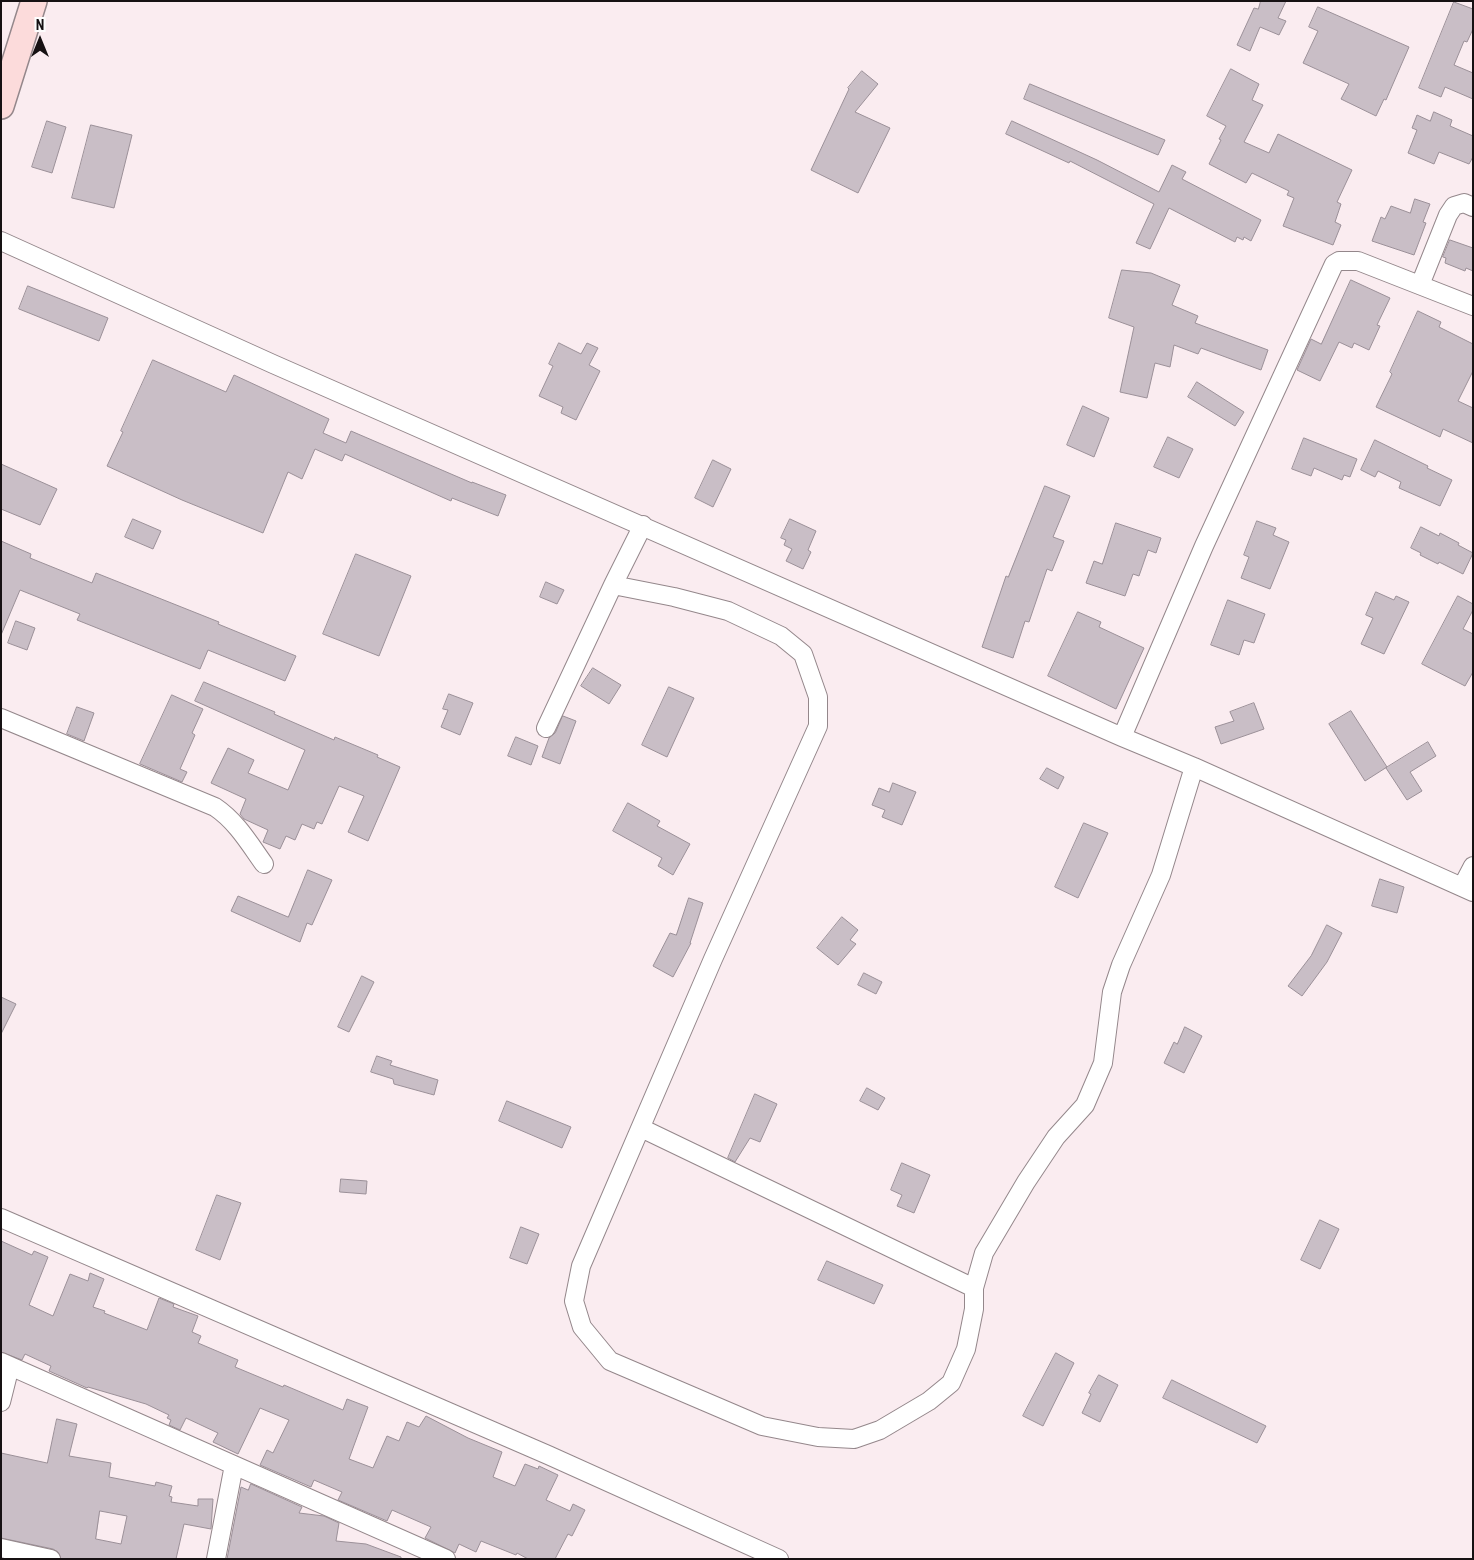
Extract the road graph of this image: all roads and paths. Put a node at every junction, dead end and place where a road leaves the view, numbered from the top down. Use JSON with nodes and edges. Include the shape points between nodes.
{"nodes":[{"id":1,"x":19,"y":1,"type":"edge"},
{"id":2,"x":34,"y":1,"type":"edge"},
{"id":3,"x":1,"y":58,"type":"edge"},
{"id":4,"x":1,"y":106,"type":"edge"},
{"id":5,"x":1473,"y":207,"type":"edge"},
{"id":6,"x":1,"y":242,"type":"edge"},
{"id":7,"x":1420,"y":285,"type":"junction"},
{"id":8,"x":1473,"y":306,"type":"edge"},
{"id":9,"x":643,"y":525,"type":"junction"},
{"id":10,"x":613,"y":585,"type":"junction"},
{"id":11,"x":1,"y":718,"type":"edge"},
{"id":12,"x":546,"y":728,"type":"dead end"},
{"id":13,"x":1122,"y":737,"type":"junction"},
{"id":14,"x":1194,"y":767,"type":"junction"},
{"id":15,"x":264,"y":864,"type":"dead end"},
{"id":16,"x":1473,"y":866,"type":"edge"},
{"id":17,"x":1468,"y":890,"type":"edge"},
{"id":18,"x":641,"y":1128,"type":"junction"},
{"id":19,"x":1,"y":1218,"type":"edge"},
{"id":20,"x":974,"y":1288,"type":"junction"},
{"id":21,"x":6,"y":1364,"type":"edge"},
{"id":22,"x":1,"y":1402,"type":"edge"},
{"id":23,"x":234,"y":1465,"type":"junction"},
{"id":24,"x":1,"y":1548,"type":"edge"},
{"id":25,"x":443,"y":1558,"type":"edge"},
{"id":26,"x":51,"y":1559,"type":"edge"},
{"id":27,"x":216,"y":1559,"type":"edge"},
{"id":28,"x":779,"y":1559,"type":"edge"}],
"edges":[{"from":1,"to":3,"type":"main road"},
{"from":2,"to":4,"type":"main road"},
{"from":5,"to":7,"type":"street","via":[[1464,203],[1454,206]]},
{"from":6,"to":9,"type":"street"},
{"from":7,"to":8,"type":"street"},
{"from":7,"to":13,"type":"street","via":[[1358,261],[1334,264],[1208,537]]},
{"from":9,"to":10,"type":"street"},
{"from":9,"to":13,"type":"street"},
{"from":10,"to":12,"type":"street"},
{"from":10,"to":18,"type":"street","via":[[728,611],[781,636],[803,654],[818,697],[818,726]]},
{"from":11,"to":15,"type":"street","via":[[214,806],[236,825]]},
{"from":13,"to":14,"type":"street"},
{"from":14,"to":17,"type":"street"},
{"from":14,"to":20,"type":"street","via":[[1161,875],[1120,965],[1112,992],[1103,1063],[1085,1105],[1056,1137],[1000,1224],[984,1253]]},
{"from":16,"to":17,"type":"street"},
{"from":18,"to":20,"type":"street"},
{"from":18,"to":20,"type":"street","via":[[581,1266],[574,1301],[582,1327],[610,1361],[762,1426],[818,1437],[854,1439],[880,1430],[929,1401],[951,1383],[966,1349],[974,1309]]},
{"from":19,"to":28,"type":"street","via":[[548,1455]]},
{"from":21,"to":22,"type":"street"},
{"from":21,"to":23,"type":"street"},
{"from":23,"to":25,"type":"street"},
{"from":23,"to":27,"type":"street"},
{"from":24,"to":26,"type":"street"}]}
